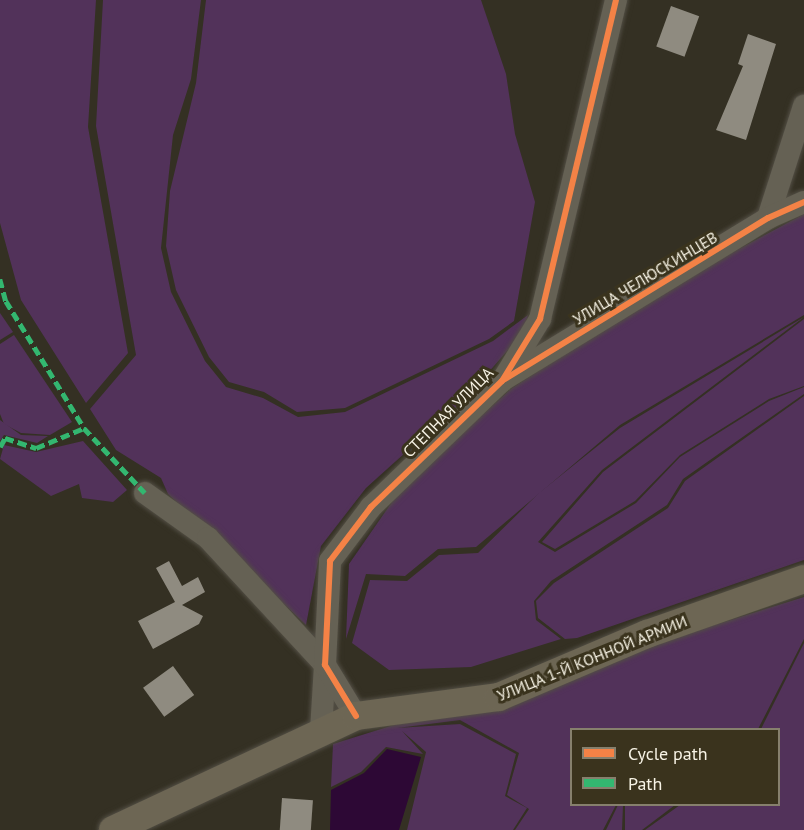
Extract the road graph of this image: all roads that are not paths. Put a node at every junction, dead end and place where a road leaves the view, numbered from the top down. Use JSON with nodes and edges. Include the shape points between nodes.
{"nodes":[{"id":1,"x":616,"y":0,"type":"edge"},
{"id":2,"x":804,"y":106,"type":"edge"},
{"id":3,"x":804,"y":202,"type":"edge"},
{"id":4,"x":768,"y":218,"type":"junction"},
{"id":5,"x":502,"y":381,"type":"junction"},
{"id":6,"x":145,"y":493,"type":"dead end"},
{"id":7,"x":804,"y":579,"type":"edge"},
{"id":8,"x":326,"y":664,"type":"junction"},
{"id":9,"x":356,"y":716,"type":"junction"},
{"id":10,"x":321,"y":731,"type":"junction"},
{"id":11,"x":113,"y":830,"type":"edge"}],
"edges":[{"from":1,"to":5,"type":"street","name":"СТЕПНАЯ УЛИЦА","via":[[540,319]]},
{"from":2,"to":4,"type":"street"},
{"from":3,"to":4,"type":"street","name":"УЛИЦА ЧЕЛЮСКИНЦЕВ"},
{"from":4,"to":5,"type":"street","name":"УЛИЦА ЧЕЛЮСКИНЦЕВ"},
{"from":5,"to":8,"type":"street","name":"СТЕПНАЯ УЛИЦА","via":[[371,507],[330,561]]},
{"from":6,"to":8,"type":"street","via":[[208,538]]},
{"from":7,"to":9,"type":"main road","name":"УЛИЦА 1-Й КОННОЙ АРМИИ","via":[[647,634],[499,697]]},
{"from":8,"to":9,"type":"street"},
{"from":8,"to":10,"type":"street","name":"СТЕПНАЯ УЛИЦА"},
{"from":9,"to":10,"type":"main road","name":"УЛИЦА 1-Й КОННОЙ АРМИИ"},
{"from":10,"to":11,"type":"main road","name":"УЛИЦА 1-Й КОННОЙ АРМИИ"}]}
